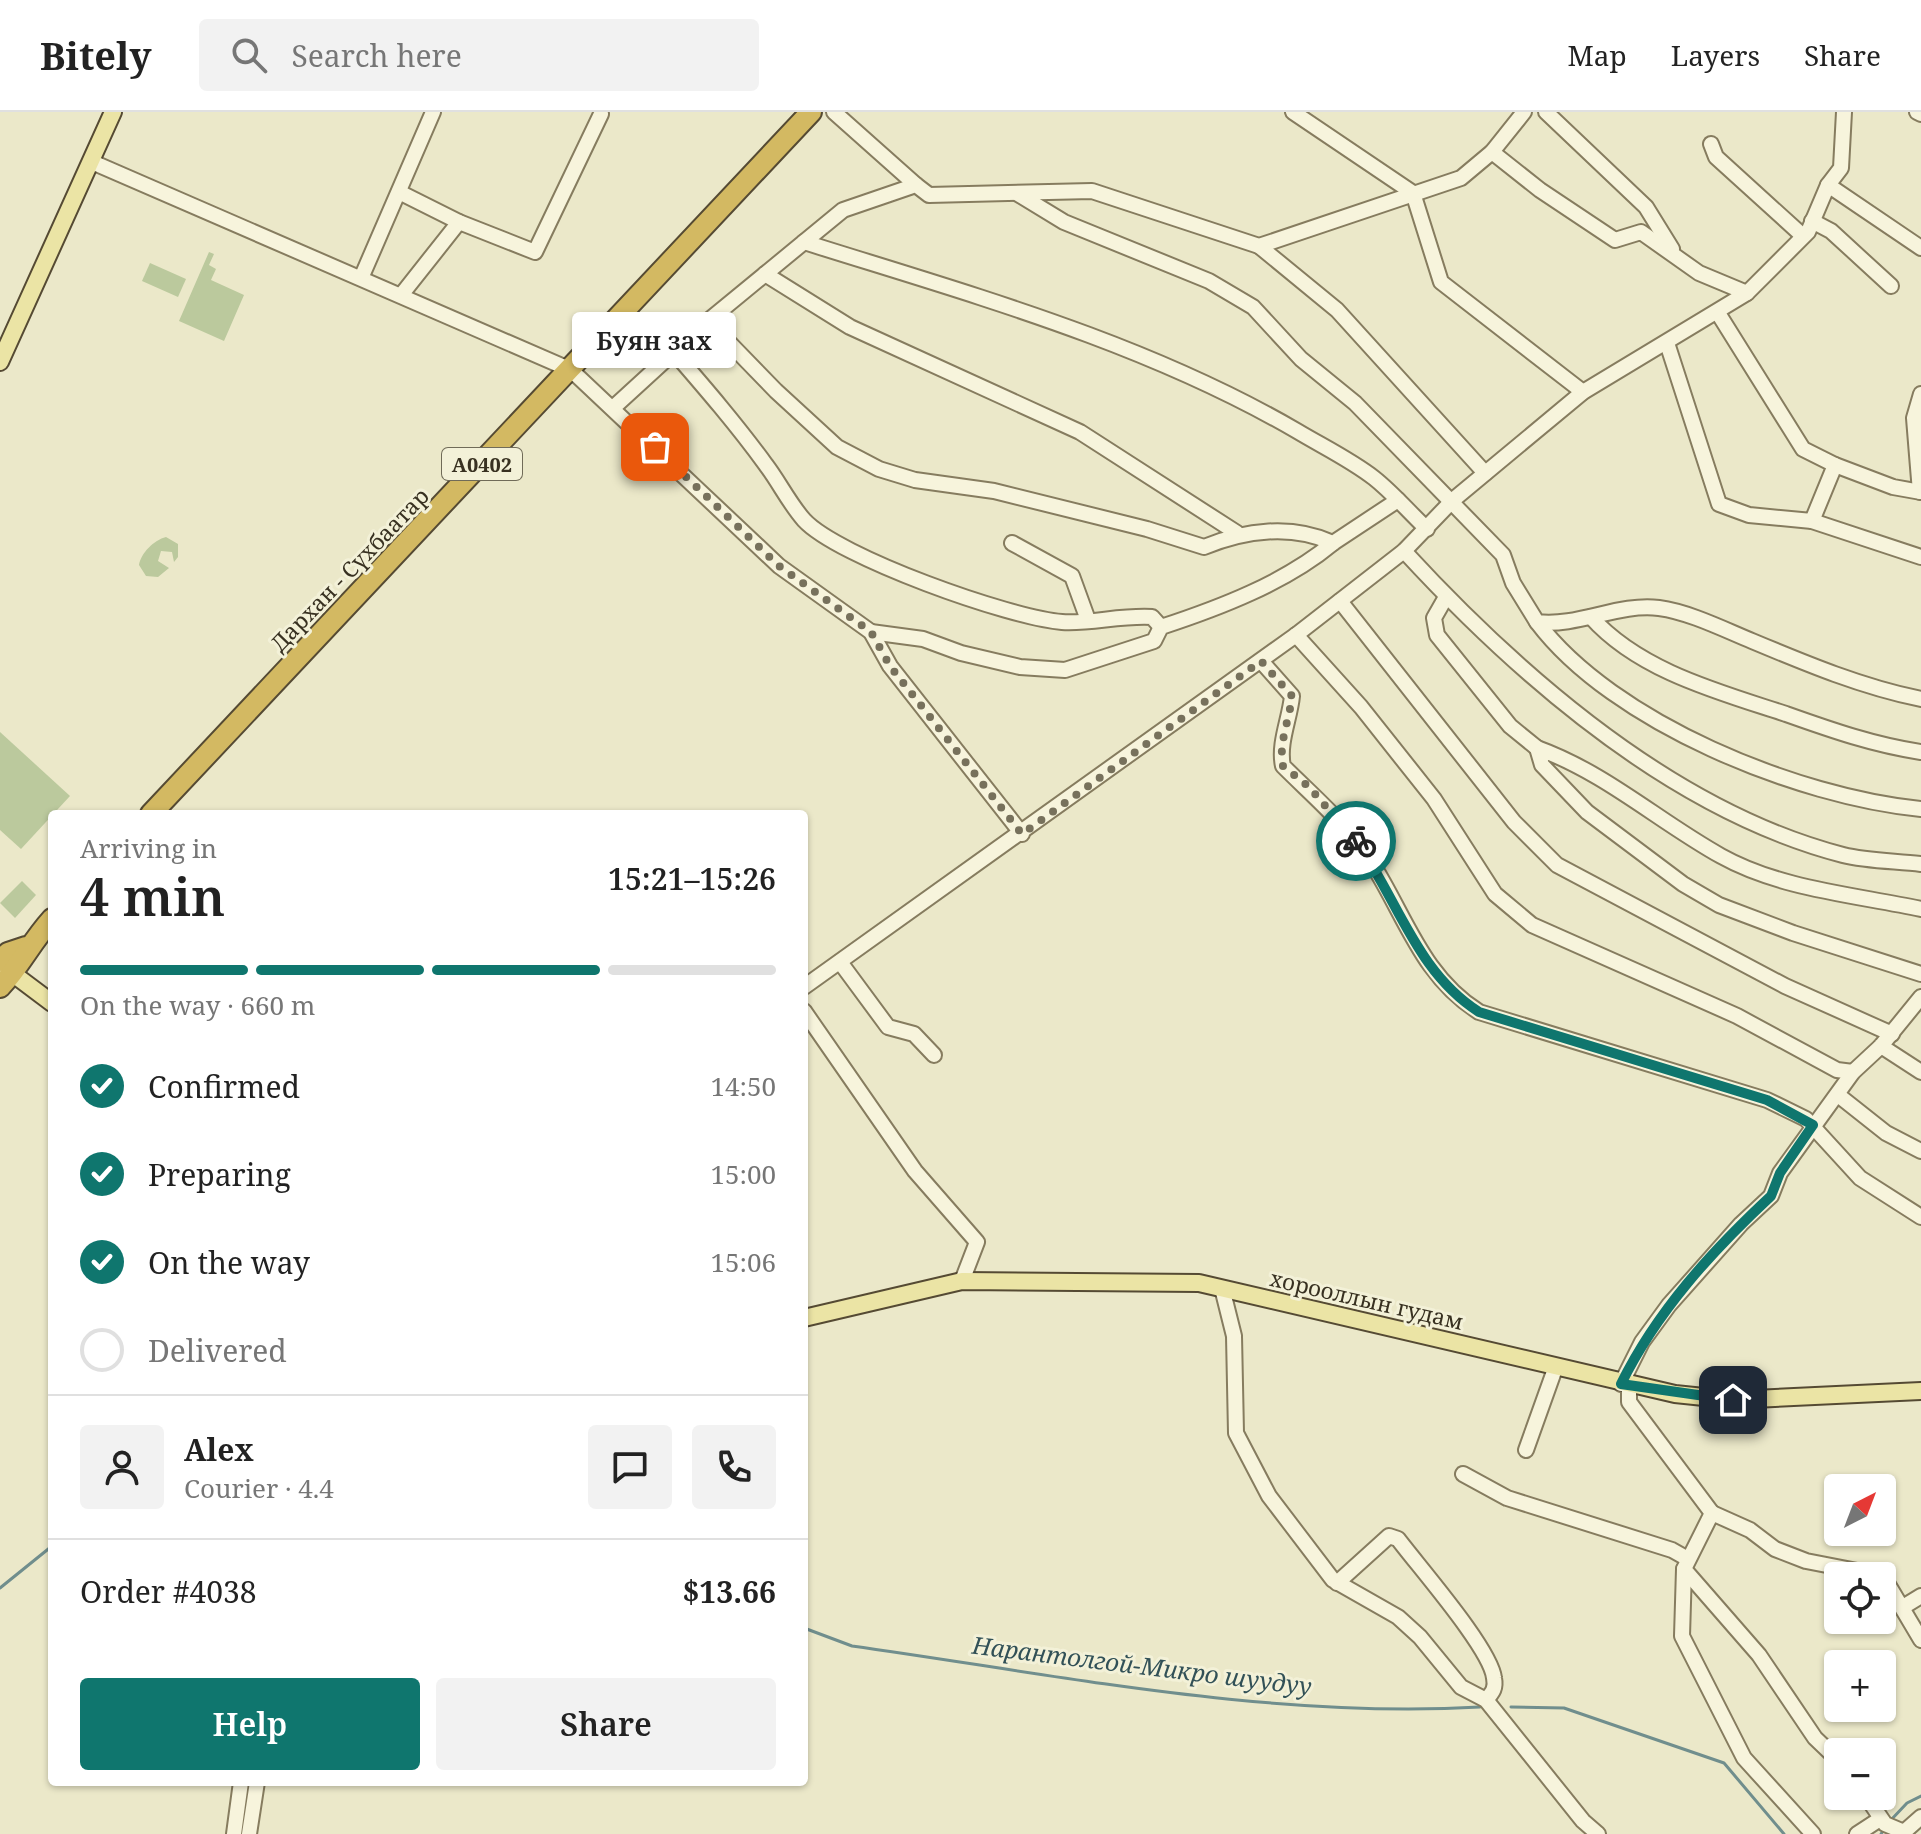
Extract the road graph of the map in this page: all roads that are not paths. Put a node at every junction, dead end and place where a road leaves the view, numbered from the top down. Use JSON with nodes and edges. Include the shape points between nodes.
{"nodes":[{"id":1,"x":113,"y":112,"type":"edge"},
{"id":2,"x":433,"y":112,"type":"edge"},
{"id":3,"x":811,"y":112,"type":"edge"},
{"id":4,"x":834,"y":112,"type":"edge"},
{"id":5,"x":1293,"y":112,"type":"edge"},
{"id":6,"x":1524,"y":112,"type":"edge"},
{"id":7,"x":1546,"y":112,"type":"edge"},
{"id":8,"x":1844,"y":112,"type":"edge"},
{"id":9,"x":601,"y":114,"type":"edge"},
{"id":10,"x":1711,"y":144,"type":"dead end"},
{"id":11,"x":1492,"y":152,"type":"junction"},
{"id":12,"x":92,"y":162,"type":"junction"},
{"id":13,"x":916,"y":185,"type":"junction"},
{"id":14,"x":1828,"y":185,"type":"junction"},
{"id":15,"x":399,"y":192,"type":"junction"},
{"id":16,"x":1413,"y":193,"type":"junction"},
{"id":17,"x":1018,"y":194,"type":"junction"},
{"id":18,"x":1812,"y":221,"type":"junction"},
{"id":19,"x":459,"y":222,"type":"junction"},
{"id":20,"x":1803,"y":236,"type":"junction"},
{"id":21,"x":804,"y":242,"type":"junction"},
{"id":22,"x":1259,"y":246,"type":"junction"},
{"id":23,"x":1921,"y":248,"type":"edge"},
{"id":24,"x":1677,"y":256,"type":"junction"},
{"id":25,"x":765,"y":274,"type":"junction"},
{"id":26,"x":362,"y":276,"type":"junction"},
{"id":27,"x":1891,"y":286,"type":"dead end"},
{"id":28,"x":1747,"y":293,"type":"junction"},
{"id":29,"x":402,"y":294,"type":"junction"},
{"id":30,"x":1718,"y":313,"type":"junction"},
{"id":31,"x":708,"y":321,"type":"junction"},
{"id":32,"x":1667,"y":343,"type":"junction"},
{"id":33,"x":673,"y":351,"type":"junction"},
{"id":34,"x":0,"y":362,"type":"edge"},
{"id":35,"x":571,"y":370,"type":"junction"},
{"id":36,"x":1583,"y":392,"type":"junction"},
{"id":37,"x":1921,"y":394,"type":"edge"},
{"id":38,"x":614,"y":407,"type":"junction"},
{"id":39,"x":1835,"y":465,"type":"junction"},
{"id":40,"x":1485,"y":473,"type":"junction"},
{"id":41,"x":1920,"y":492,"type":"edge"},
{"id":42,"x":1398,"y":500,"type":"junction"},
{"id":43,"x":1453,"y":500,"type":"junction"},
{"id":44,"x":1812,"y":521,"type":"junction"},
{"id":45,"x":1427,"y":529,"type":"junction"},
{"id":46,"x":1237,"y":533,"type":"junction"},
{"id":47,"x":1012,"y":543,"type":"dead end"},
{"id":48,"x":1333,"y":543,"type":"junction"},
{"id":49,"x":1404,"y":551,"type":"junction"},
{"id":50,"x":1921,"y":557,"type":"edge"},
{"id":51,"x":1446,"y":597,"type":"junction"},
{"id":52,"x":1340,"y":601,"type":"junction"},
{"id":53,"x":1591,"y":617,"type":"junction"},
{"id":54,"x":1088,"y":620,"type":"junction"},
{"id":55,"x":1537,"y":622,"type":"junction"},
{"id":56,"x":1161,"y":627,"type":"junction"},
{"id":57,"x":871,"y":632,"type":"junction"},
{"id":58,"x":1296,"y":635,"type":"junction"},
{"id":59,"x":1261,"y":661,"type":"junction"},
{"id":60,"x":1921,"y":699,"type":"edge"},
{"id":61,"x":1537,"y":748,"type":"junction"},
{"id":62,"x":1921,"y":752,"type":"edge"},
{"id":63,"x":1921,"y":809,"type":"edge"},
{"id":64,"x":155,"y":810,"type":"edge"},
{"id":65,"x":1022,"y":834,"type":"junction"},
{"id":66,"x":1921,"y":864,"type":"edge"},
{"id":67,"x":1921,"y":909,"type":"edge"},
{"id":68,"x":48,"y":923,"type":"edge"},
{"id":69,"x":8,"y":962,"type":"edge"},
{"id":70,"x":840,"y":962,"type":"junction"},
{"id":71,"x":1921,"y":974,"type":"edge"},
{"id":72,"x":808,"y":984,"type":"edge"},
{"id":73,"x":1921,"y":997,"type":"edge"},
{"id":74,"x":48,"y":999,"type":"edge"},
{"id":75,"x":808,"y":1017,"type":"edge"},
{"id":76,"x":1892,"y":1034,"type":"junction"},
{"id":77,"x":1881,"y":1046,"type":"junction"},
{"id":78,"x":934,"y":1055,"type":"dead end"},
{"id":79,"x":1853,"y":1072,"type":"junction"},
{"id":80,"x":1921,"y":1072,"type":"edge"},
{"id":81,"x":1838,"y":1095,"type":"junction"},
{"id":82,"x":1813,"y":1125,"type":"junction"},
{"id":83,"x":1921,"y":1151,"type":"edge"},
{"id":84,"x":1921,"y":1217,"type":"edge"},
{"id":85,"x":962,"y":1281,"type":"junction"},
{"id":86,"x":1222,"y":1288,"type":"junction"},
{"id":87,"x":808,"y":1317,"type":"edge"},
{"id":88,"x":1556,"y":1366,"type":"junction"},
{"id":89,"x":1625,"y":1384,"type":"junction"},
{"id":90,"x":1921,"y":1391,"type":"edge"},
{"id":91,"x":1526,"y":1450,"type":"dead end"},
{"id":92,"x":1463,"y":1474,"type":"dead end"},
{"id":93,"x":1712,"y":1513,"type":"junction"},
{"id":94,"x":1686,"y":1564,"type":"junction"},
{"id":95,"x":1337,"y":1583,"type":"junction"},
{"id":96,"x":1921,"y":1596,"type":"edge"},
{"id":97,"x":1903,"y":1607,"type":"junction"},
{"id":98,"x":1921,"y":1640,"type":"edge"},
{"id":99,"x":1486,"y":1700,"type":"junction"},
{"id":100,"x":1824,"y":1747,"type":"edge"},
{"id":101,"x":240,"y":1786,"type":"edge"},
{"id":102,"x":256,"y":1786,"type":"edge"},
{"id":103,"x":1875,"y":1810,"type":"edge"},
{"id":104,"x":1921,"y":1817,"type":"edge"},
{"id":105,"x":1880,"y":1819,"type":"junction"},
{"id":106,"x":234,"y":1834,"type":"edge"},
{"id":107,"x":249,"y":1834,"type":"edge"},
{"id":108,"x":1598,"y":1834,"type":"edge"},
{"id":109,"x":1813,"y":1834,"type":"edge"},
{"id":110,"x":1857,"y":1834,"type":"edge"}],
"edges":[{"from":1,"to":12,"type":"main road"},
{"from":2,"to":15,"type":"street"},
{"from":3,"to":35,"type":"highway","name":"Дархан - Сүхбаатар","number":"A0402"},
{"from":4,"to":13,"type":"street"},
{"from":5,"to":16,"type":"street"},
{"from":6,"to":11,"type":"street"},
{"from":7,"to":24,"type":"street","via":[[1646,207]]},
{"from":8,"to":14,"type":"street","via":[[1841,168]]},
{"from":9,"to":19,"type":"street","via":[[535,252]]},
{"from":10,"to":20,"type":"street","via":[[1716,157]]},
{"from":11,"to":16,"type":"street","via":[[1461,178]]},
{"from":11,"to":24,"type":"street","via":[[1615,240],[1641,232]]},
{"from":12,"to":26,"type":"street"},
{"from":12,"to":34,"type":"main road"},
{"from":13,"to":17,"type":"street","via":[[929,195]]},
{"from":13,"to":21,"type":"street","via":[[843,210]]},
{"from":14,"to":18,"type":"street"},
{"from":14,"to":23,"type":"street"},
{"from":15,"to":19,"type":"street"},
{"from":15,"to":26,"type":"street"},
{"from":16,"to":22,"type":"street"},
{"from":16,"to":36,"type":"street","via":[[1441,282]]},
{"from":17,"to":22,"type":"street","via":[[1092,191]]},
{"from":17,"to":43,"type":"street","via":[[1064,222],[1209,281],[1253,307],[1301,359],[1355,403]]},
{"from":18,"to":20,"type":"street"},
{"from":18,"to":27,"type":"street","via":[[1831,231]]},
{"from":19,"to":29,"type":"street"},
{"from":20,"to":28,"type":"street"},
{"from":21,"to":25,"type":"street"},
{"from":21,"to":42,"type":"street","via":[[1141,354],[1261,410],[1374,478]]},
{"from":22,"to":40,"type":"street","via":[[1337,310]]},
{"from":24,"to":28,"type":"street","via":[[1699,273]]},
{"from":25,"to":31,"type":"street"},
{"from":25,"to":46,"type":"street","via":[[850,327],[1080,432]]},
{"from":26,"to":29,"type":"street"},
{"from":28,"to":30,"type":"street"},
{"from":29,"to":35,"type":"street"},
{"from":30,"to":32,"type":"street"},
{"from":30,"to":39,"type":"street","via":[[1803,449]]},
{"from":31,"to":33,"type":"street"},
{"from":31,"to":46,"type":"street","via":[[837,447],[879,469],[1033,501],[1204,547]]},
{"from":32,"to":36,"type":"street"},
{"from":32,"to":44,"type":"street","via":[[1719,504],[1749,515]]},
{"from":33,"to":38,"type":"street"},
{"from":33,"to":54,"type":"street","via":[[805,521],[927,585],[1049,619]]},
{"from":35,"to":38,"type":"street"},
{"from":35,"to":64,"type":"highway","name":"Дархан - Сүхбаатар","number":"A0402"},
{"from":36,"to":40,"type":"street"},
{"from":37,"to":41,"type":"street","via":[[1914,418]]},
{"from":38,"to":57,"type":"street","via":[[779,566]]},
{"from":39,"to":41,"type":"street"},
{"from":39,"to":44,"type":"street"},
{"from":40,"to":43,"type":"street"},
{"from":42,"to":45,"type":"street"},
{"from":42,"to":48,"type":"street"},
{"from":43,"to":45,"type":"street"},
{"from":43,"to":55,"type":"street","via":[[1503,555]]},
{"from":44,"to":50,"type":"street"},
{"from":45,"to":49,"type":"street"},
{"from":46,"to":48,"type":"street","via":[[1309,532]]},
{"from":47,"to":54,"type":"street","via":[[1072,576]]},
{"from":48,"to":56,"type":"street","via":[[1217,609]]},
{"from":49,"to":51,"type":"street"},
{"from":49,"to":52,"type":"street"},
{"from":51,"to":61,"type":"street","via":[[1434,618],[1437,635],[1510,726]]},
{"from":51,"to":66,"type":"street","via":[[1549,690],[1670,780],[1780,832],[1844,855]]},
{"from":52,"to":58,"type":"street"},
{"from":52,"to":76,"type":"street","via":[[1514,822],[1557,865],[1785,986]]},
{"from":53,"to":55,"type":"street","via":[[1560,624]]},
{"from":53,"to":60,"type":"street","via":[[1627,608],[1659,608],[1830,673]]},
{"from":53,"to":62,"type":"street","via":[[1610,637],[1692,683],[1880,746]]},
{"from":54,"to":56,"type":"street","via":[[1152,617]]},
{"from":55,"to":63,"type":"street","via":[[1578,665],[1642,712],[1724,755],[1838,793]]},
{"from":56,"to":57,"type":"street","via":[[1154,641],[1065,670],[1020,667],[923,639]]},
{"from":57,"to":65,"type":"street","via":[[890,666]]},
{"from":58,"to":59,"type":"street"},
{"from":58,"to":79,"type":"street","via":[[1434,799],[1508,907],[1532,925],[1737,1016],[1837,1070]]},
{"from":59,"to":65,"type":"street"},
{"from":59,"to":82,"type":"street","via":[[1292,696],[1283,766],[1350,834],[1432,972],[1458,998],[1479,1012],[1767,1100]]},
{"from":61,"to":67,"type":"street","via":[[1601,777],[1735,863],[1798,884]]},
{"from":61,"to":71,"type":"street","via":[[1542,765],[1587,812],[1719,905]]},
{"from":65,"to":70,"type":"street"},
{"from":68,"to":69,"type":"highway"},
{"from":69,"to":74,"type":"main road"},
{"from":70,"to":72,"type":"street"},
{"from":70,"to":78,"type":"street","via":[[888,1027],[914,1034]]},
{"from":73,"to":76,"type":"street"},
{"from":75,"to":85,"type":"street","via":[[915,1171],[977,1242]]},
{"from":76,"to":77,"type":"street"},
{"from":77,"to":79,"type":"street"},
{"from":77,"to":80,"type":"street"},
{"from":79,"to":81,"type":"street"},
{"from":81,"to":82,"type":"street"},
{"from":81,"to":83,"type":"street","via":[[1886,1133]]},
{"from":82,"to":84,"type":"street","via":[[1860,1178]]},
{"from":82,"to":89,"type":"street","via":[[1771,1196],[1669,1305],[1642,1342]]},
{"from":85,"to":86,"type":"main road","name":"хорооллын гудам","via":[[1168,1281]]},
{"from":85,"to":87,"type":"main road","name":"хорооллын гудам"},
{"from":86,"to":88,"type":"main road","name":"хорооллын гудам"},
{"from":86,"to":95,"type":"street","via":[[1234,1336],[1236,1433],[1269,1496]]},
{"from":88,"to":89,"type":"main road","name":"хорооллын гудам"},
{"from":88,"to":91,"type":"street"},
{"from":89,"to":90,"type":"main road","name":"хорооллын гудам","via":[[1733,1400]]},
{"from":89,"to":93,"type":"street","via":[[1629,1402]]},
{"from":92,"to":94,"type":"street","via":[[1507,1498],[1672,1550]]},
{"from":93,"to":94,"type":"street"},
{"from":93,"to":97,"type":"street","via":[[1806,1561],[1883,1576]]},
{"from":94,"to":100,"type":"street"},
{"from":94,"to":109,"type":"street","via":[[1682,1636],[1744,1758]]},
{"from":95,"to":99,"type":"street","via":[[1398,1617],[1461,1687]]},
{"from":95,"to":99,"type":"street","via":[[1379,1541],[1398,1539],[1478,1641],[1494,1674],[1495,1689]]},
{"from":96,"to":97,"type":"street"},
{"from":97,"to":98,"type":"street"},
{"from":99,"to":108,"type":"street"},
{"from":101,"to":106,"type":"street"},
{"from":102,"to":107,"type":"street"},
{"from":103,"to":105,"type":"street"},
{"from":104,"to":105,"type":"street","via":[[1904,1832]]},
{"from":105,"to":110,"type":"street"}]}
